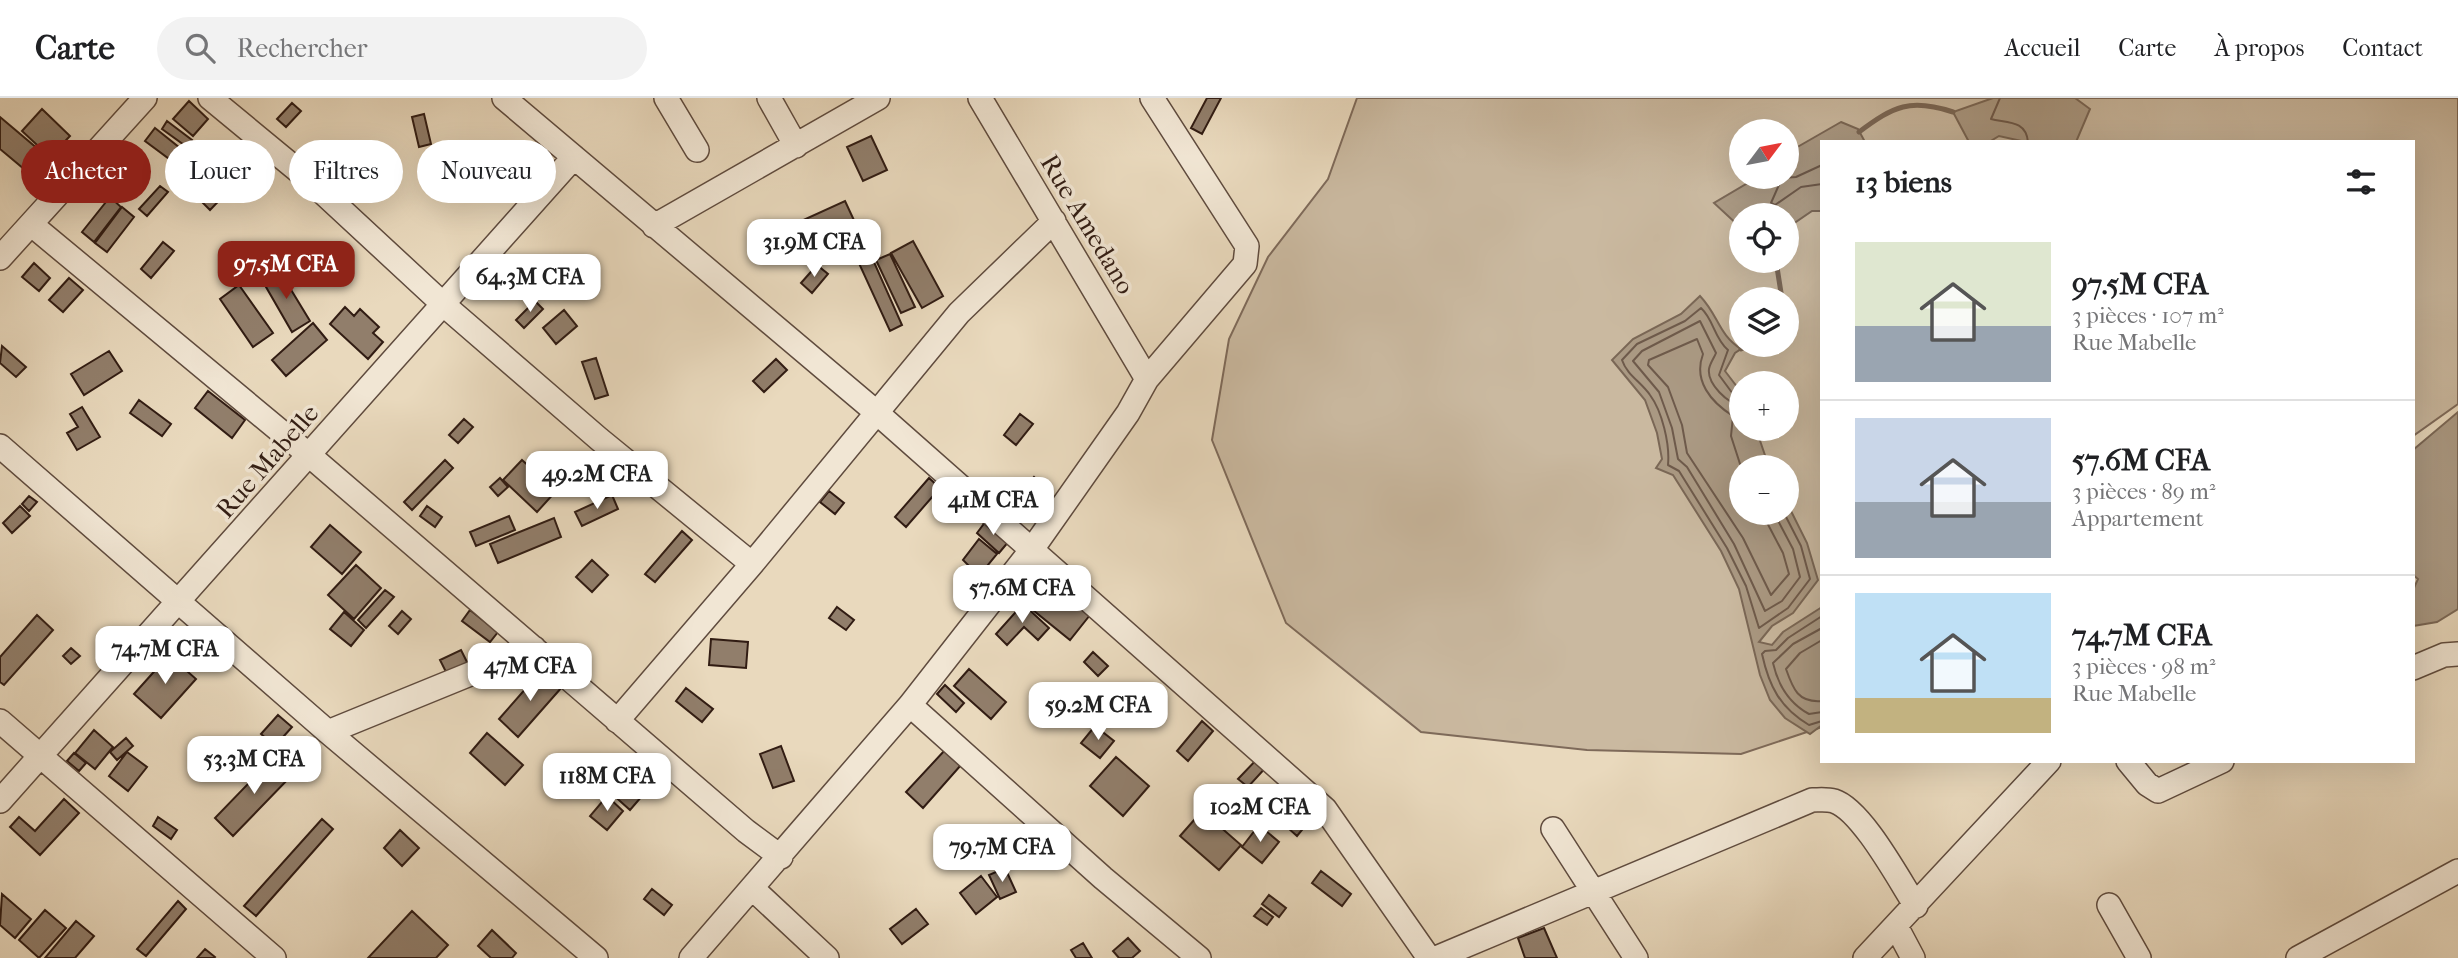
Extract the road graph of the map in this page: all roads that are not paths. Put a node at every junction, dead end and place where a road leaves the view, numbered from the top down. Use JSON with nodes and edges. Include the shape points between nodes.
{"nodes":[{"id":1,"x":145,"y":98,"type":"edge"},
{"id":2,"x":210,"y":98,"type":"edge"},
{"id":3,"x":504,"y":98,"type":"edge"},
{"id":4,"x":666,"y":98,"type":"edge"},
{"id":5,"x":769,"y":98,"type":"edge"},
{"id":6,"x":878,"y":98,"type":"edge"},
{"id":7,"x":980,"y":98,"type":"edge"},
{"id":8,"x":1152,"y":98,"type":"edge"},
{"id":9,"x":796,"y":146,"type":"junction"},
{"id":10,"x":697,"y":150,"type":"dead end"},
{"id":11,"x":574,"y":157,"type":"junction"},
{"id":12,"x":1054,"y":221,"type":"junction"},
{"id":13,"x":32,"y":225,"type":"junction"},
{"id":14,"x":654,"y":226,"type":"junction"},
{"id":15,"x":0,"y":258,"type":"edge"},
{"id":16,"x":444,"y":305,"type":"junction"},
{"id":17,"x":1147,"y":379,"type":"junction"},
{"id":18,"x":876,"y":412,"type":"junction"},
{"id":19,"x":0,"y":446,"type":"edge"},
{"id":20,"x":309,"y":455,"type":"junction"},
{"id":21,"x":1033,"y":548,"type":"junction"},
{"id":22,"x":752,"y":564,"type":"junction"},
{"id":23,"x":179,"y":603,"type":"junction"},
{"id":24,"x":534,"y":648,"type":"junction"},
{"id":25,"x":2458,"y":653,"type":"edge"},
{"id":26,"x":2415,"y":667,"type":"edge"},
{"id":27,"x":911,"y":705,"type":"junction"},
{"id":28,"x":0,"y":721,"type":"edge"},
{"id":29,"x":617,"y":721,"type":"junction"},
{"id":30,"x":328,"y":732,"type":"junction"},
{"id":31,"x":38,"y":756,"type":"junction"},
{"id":32,"x":2047,"y":763,"type":"edge"},
{"id":33,"x":2130,"y":763,"type":"edge"},
{"id":34,"x":2218,"y":763,"type":"edge"},
{"id":35,"x":0,"y":801,"type":"edge"},
{"id":36,"x":1553,"y":829,"type":"dead end"},
{"id":37,"x":781,"y":857,"type":"junction"},
{"id":38,"x":2458,"y":871,"type":"edge"},
{"id":39,"x":753,"y":890,"type":"junction"},
{"id":40,"x":1593,"y":894,"type":"junction"},
{"id":41,"x":2109,"y":905,"type":"dead end"},
{"id":42,"x":1916,"y":906,"type":"junction"},
{"id":43,"x":1896,"y":926,"type":"junction"},
{"id":44,"x":274,"y":958,"type":"edge"},
{"id":45,"x":596,"y":958,"type":"edge"},
{"id":46,"x":691,"y":958,"type":"edge"},
{"id":47,"x":827,"y":958,"type":"edge"},
{"id":48,"x":1199,"y":958,"type":"edge"},
{"id":49,"x":1429,"y":958,"type":"edge"},
{"id":50,"x":1436,"y":958,"type":"edge"},
{"id":51,"x":1636,"y":958,"type":"edge"},
{"id":52,"x":1865,"y":958,"type":"edge"},
{"id":53,"x":1913,"y":958,"type":"edge"},
{"id":54,"x":2139,"y":958,"type":"edge"},
{"id":55,"x":2298,"y":958,"type":"edge"}],
"edges":[{"from":1,"to":13,"type":"street"},
{"from":2,"to":16,"type":"street","via":[[307,178]]},
{"from":3,"to":11,"type":"street"},
{"from":4,"to":10,"type":"street"},
{"from":5,"to":9,"type":"street"},
{"from":6,"to":9,"type":"street"},
{"from":7,"to":12,"type":"street","name":"Rue Amedano"},
{"from":8,"to":17,"type":"street","via":[[1247,246],[1245,264]]},
{"from":9,"to":14,"type":"street"},
{"from":11,"to":14,"type":"street"},
{"from":11,"to":16,"type":"street","name":"Rue Mabelle"},
{"from":12,"to":17,"type":"street","name":"Rue Amedano"},
{"from":12,"to":18,"type":"street","via":[[960,313]]},
{"from":13,"to":15,"type":"street"},
{"from":13,"to":20,"type":"street"},
{"from":14,"to":18,"type":"street"},
{"from":16,"to":20,"type":"street","name":"Rue Mabelle"},
{"from":16,"to":22,"type":"street"},
{"from":17,"to":21,"type":"street"},
{"from":18,"to":21,"type":"street"},
{"from":18,"to":22,"type":"street"},
{"from":19,"to":23,"type":"street"},
{"from":20,"to":23,"type":"street","name":"Rue Mabelle"},
{"from":20,"to":24,"type":"street"},
{"from":21,"to":27,"type":"street"},
{"from":21,"to":49,"type":"street","via":[[1325,809]]},
{"from":22,"to":29,"type":"street"},
{"from":23,"to":30,"type":"street"},
{"from":23,"to":31,"type":"street","name":"Rue Mabelle"},
{"from":24,"to":29,"type":"street"},
{"from":24,"to":30,"type":"street"},
{"from":25,"to":26,"type":"street"},
{"from":27,"to":37,"type":"street"},
{"from":27,"to":48,"type":"street"},
{"from":28,"to":31,"type":"street"},
{"from":29,"to":37,"type":"street"},
{"from":30,"to":45,"type":"street"},
{"from":31,"to":35,"type":"street","name":"Rue Mabelle"},
{"from":31,"to":44,"type":"street"},
{"from":32,"to":42,"type":"street"},
{"from":33,"to":34,"type":"street","via":[[2147,785],[2158,791]]},
{"from":36,"to":40,"type":"street"},
{"from":37,"to":39,"type":"street"},
{"from":38,"to":55,"type":"street"},
{"from":39,"to":46,"type":"street"},
{"from":39,"to":47,"type":"street"},
{"from":40,"to":42,"type":"street","via":[[1812,800],[1832,800],[1856,819]]},
{"from":40,"to":50,"type":"street"},
{"from":40,"to":51,"type":"street"},
{"from":41,"to":54,"type":"street"},
{"from":42,"to":43,"type":"street"},
{"from":43,"to":52,"type":"street"},
{"from":43,"to":53,"type":"street"}]}
